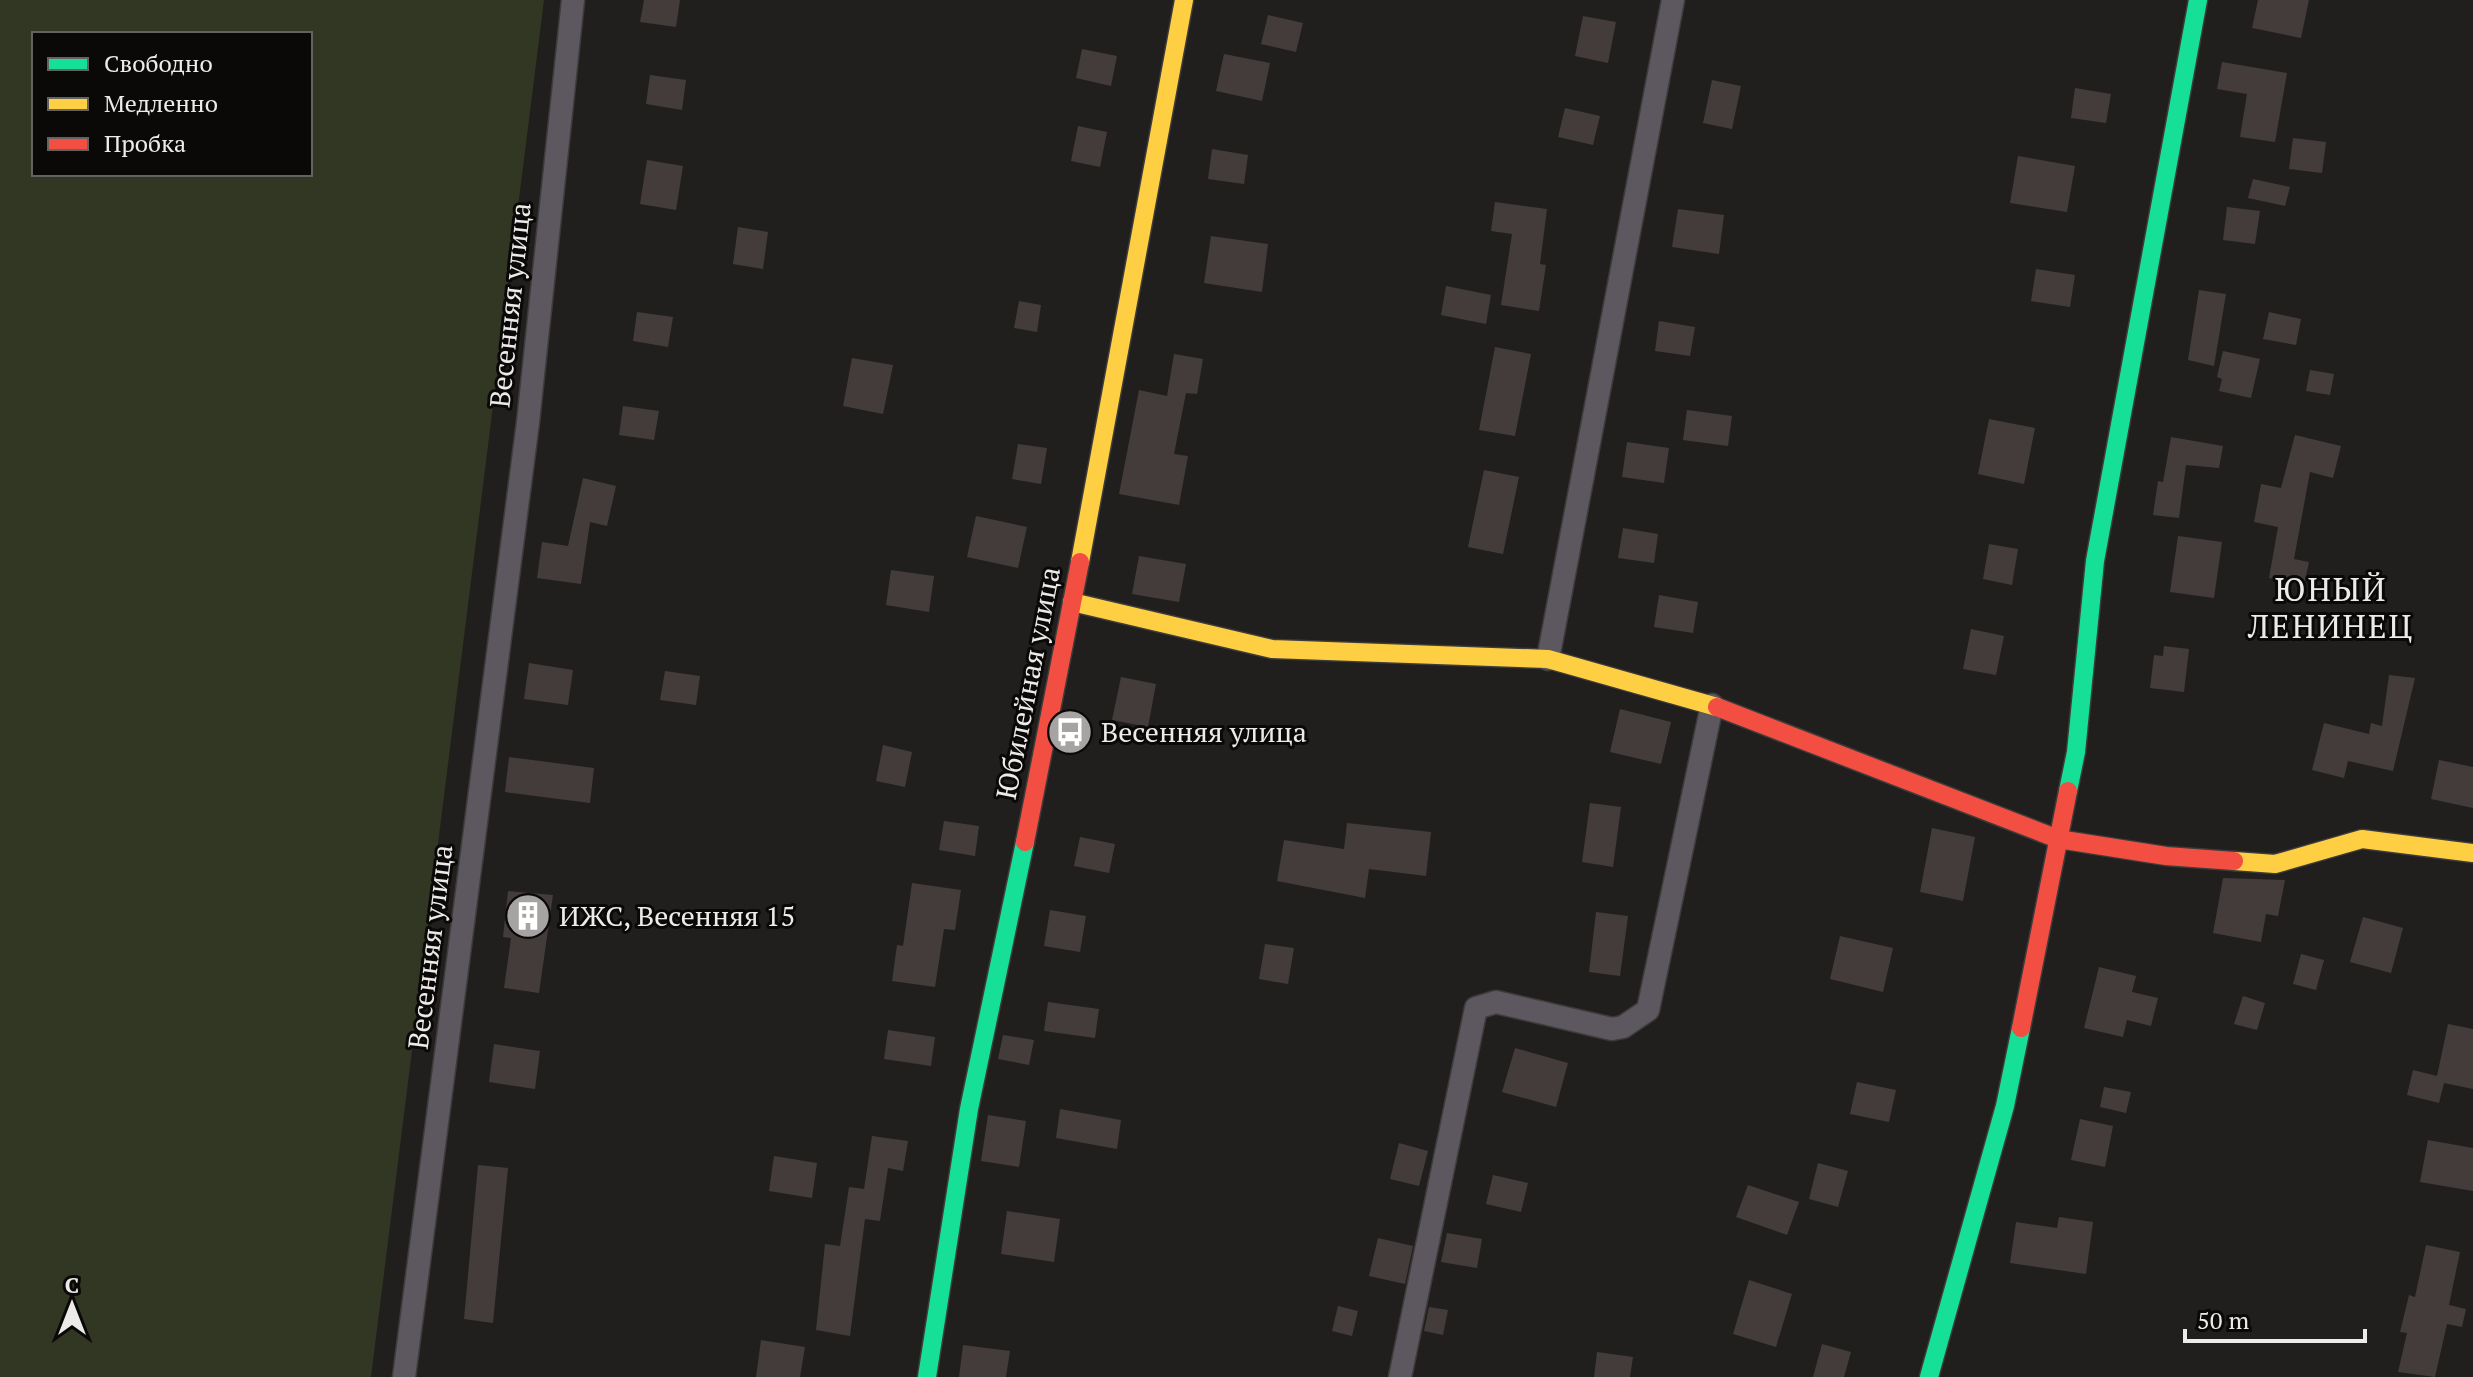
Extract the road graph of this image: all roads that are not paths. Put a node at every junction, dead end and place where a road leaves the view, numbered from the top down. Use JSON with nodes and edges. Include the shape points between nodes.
{"nodes":[{"id":1,"x":573,"y":0,"type":"edge"},
{"id":2,"x":1184,"y":0,"type":"edge"},
{"id":3,"x":1673,"y":0,"type":"edge"},
{"id":4,"x":2198,"y":0,"type":"edge"},
{"id":5,"x":1072,"y":602,"type":"junction"},
{"id":6,"x":1548,"y":659,"type":"junction"},
{"id":7,"x":1712,"y":705,"type":"junction"},
{"id":8,"x":2058,"y":839,"type":"junction"},
{"id":9,"x":2473,"y":853,"type":"edge"},
{"id":10,"x":404,"y":1377,"type":"edge"},
{"id":11,"x":927,"y":1377,"type":"edge"},
{"id":12,"x":1400,"y":1377,"type":"edge"},
{"id":13,"x":1929,"y":1377,"type":"edge"}],
"edges":[{"from":1,"to":10,"type":"street","name":"Весенняя улица","via":[[528,422]]},
{"from":2,"to":5,"type":"street","name":"Юбилейная улица"},
{"from":3,"to":6,"type":"street"},
{"from":4,"to":8,"type":"street","via":[[2095,561],[2076,752]]},
{"from":5,"to":6,"type":"street","via":[[1272,649]]},
{"from":5,"to":11,"type":"street","name":"Юбилейная улица","via":[[969,1109]]},
{"from":6,"to":7,"type":"street"},
{"from":7,"to":8,"type":"street"},
{"from":7,"to":12,"type":"street","via":[[1648,1010],[1612,1029],[1496,1002],[1476,1008]]},
{"from":8,"to":9,"type":"street","via":[[2166,856],[2275,864],[2362,839]]},
{"from":8,"to":13,"type":"street","via":[[2005,1106]]}]}
